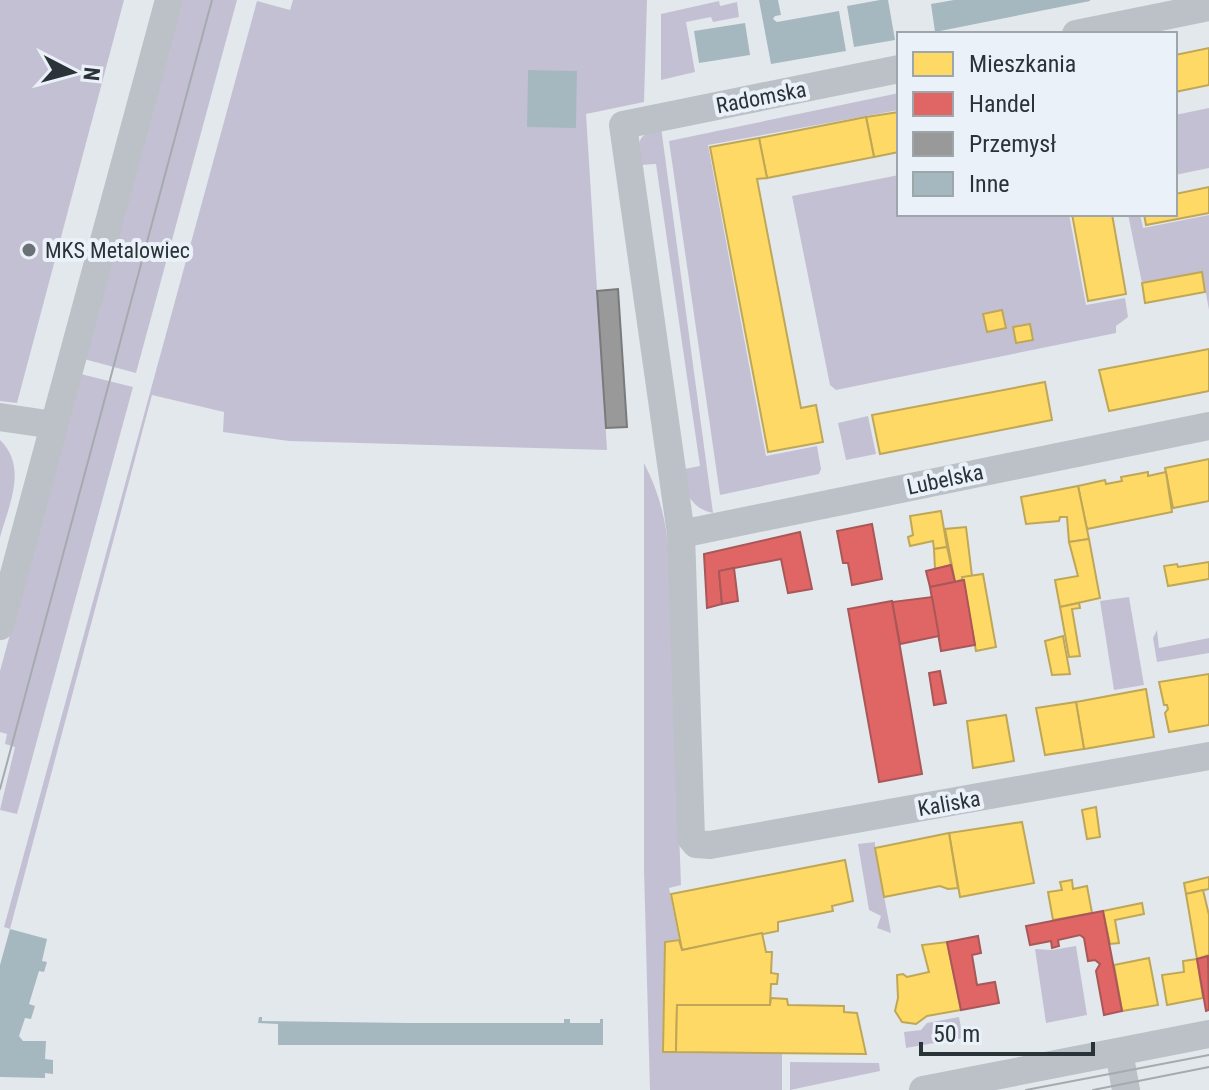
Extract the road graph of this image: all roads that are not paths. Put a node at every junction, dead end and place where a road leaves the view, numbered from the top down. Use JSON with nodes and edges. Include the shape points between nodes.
{"nodes":[{"id":1,"x":169,"y":0,"type":"edge"},
{"id":2,"x":1209,"y":7,"type":"edge"},
{"id":3,"x":1086,"y":32,"type":"edge"},
{"id":4,"x":897,"y":69,"type":"edge"},
{"id":5,"x":0,"y":417,"type":"edge"},
{"id":6,"x":54,"y":425,"type":"junction"},
{"id":7,"x":1209,"y":426,"type":"edge"},
{"id":8,"x":681,"y":534,"type":"junction"},
{"id":9,"x":0,"y":626,"type":"edge"},
{"id":10,"x":1209,"y":756,"type":"edge"},
{"id":11,"x":1209,"y":1034,"type":"edge"},
{"id":12,"x":1119,"y":1052,"type":"junction"},
{"id":13,"x":923,"y":1090,"type":"edge"},
{"id":14,"x":1126,"y":1090,"type":"edge"}],
"edges":[{"from":1,"to":6,"type":"street"},
{"from":2,"to":3,"type":"street"},
{"from":4,"to":8,"type":"street","name":"Radomska","via":[[623,125]]},
{"from":5,"to":6,"type":"street"},
{"from":6,"to":9,"type":"street"},
{"from":7,"to":8,"type":"street","name":"Lubelska"},
{"from":8,"to":10,"type":"street","name":"Kaliska","via":[[691,838],[696,844]]},
{"from":11,"to":12,"type":"street"},
{"from":12,"to":13,"type":"street"},
{"from":12,"to":14,"type":"street"}]}
